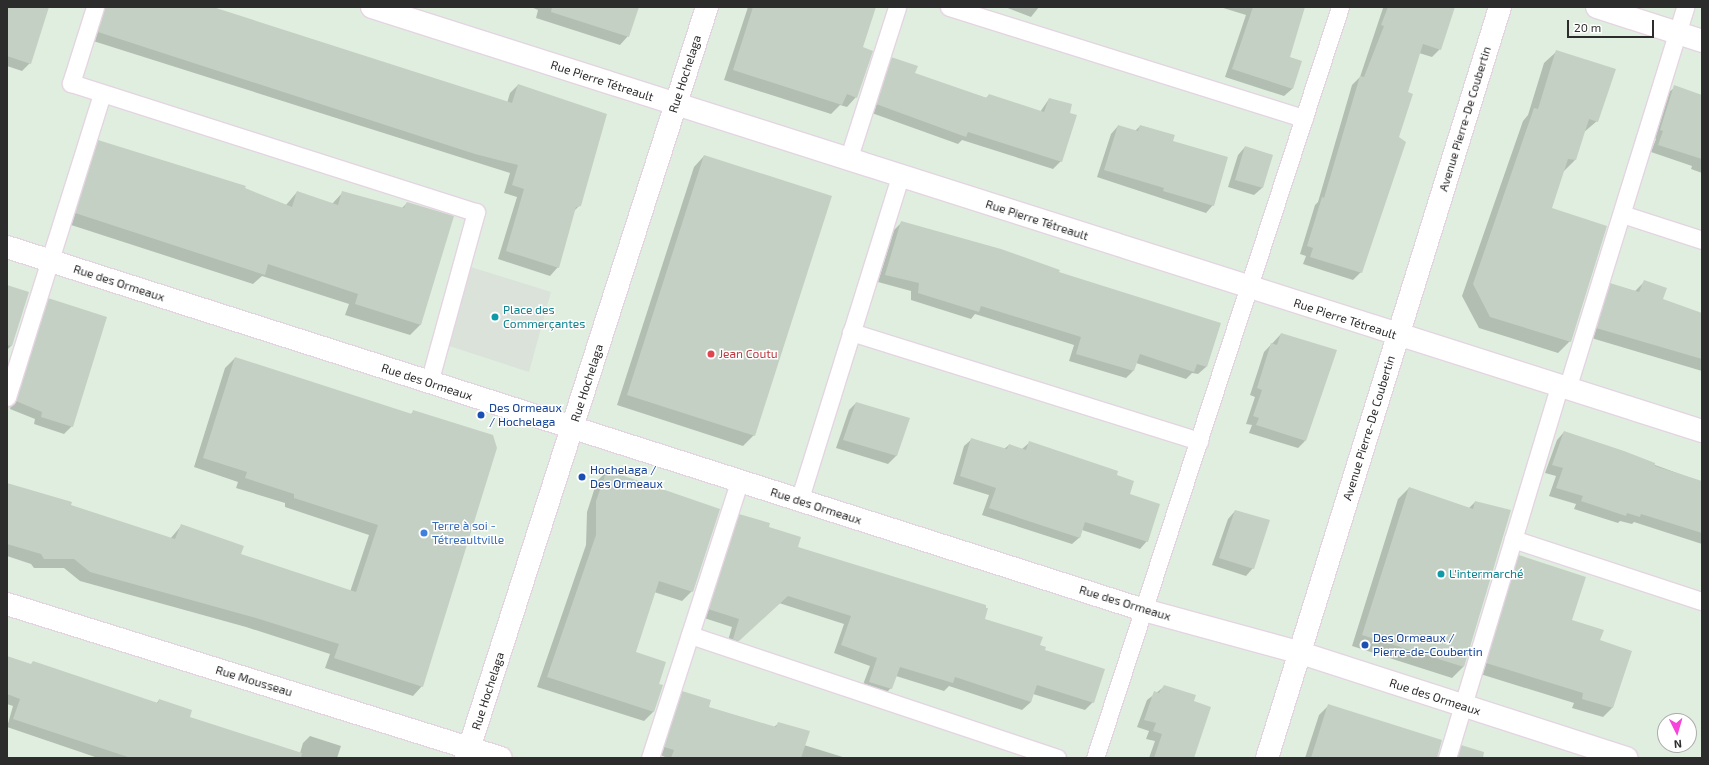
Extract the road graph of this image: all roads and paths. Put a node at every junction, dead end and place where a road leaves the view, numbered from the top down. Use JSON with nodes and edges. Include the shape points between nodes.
{"nodes":[{"id":1,"x":95,"y":7,"type":"edge"},
{"id":2,"x":372,"y":7,"type":"edge"},
{"id":3,"x":707,"y":7,"type":"edge"},
{"id":4,"x":897,"y":7,"type":"edge"},
{"id":5,"x":949,"y":7,"type":"edge"},
{"id":6,"x":1340,"y":7,"type":"edge"},
{"id":7,"x":1500,"y":7,"type":"edge"},
{"id":8,"x":1597,"y":7,"type":"edge"},
{"id":9,"x":1685,"y":7,"type":"edge"},
{"id":10,"x":1677,"y":33,"type":"junction"},
{"id":11,"x":1702,"y":41,"type":"edge"},
{"id":12,"x":102,"y":93,"type":"junction"},
{"id":13,"x":675,"y":105,"type":"junction"},
{"id":14,"x":1304,"y":118,"type":"junction"},
{"id":15,"x":848,"y":160,"type":"junction"},
{"id":16,"x":900,"y":177,"type":"junction"},
{"id":17,"x":1622,"y":214,"type":"junction"},
{"id":18,"x":1702,"y":240,"type":"edge"},
{"id":19,"x":7,"y":247,"type":"edge"},
{"id":20,"x":50,"y":260,"type":"junction"},
{"id":21,"x":1249,"y":288,"type":"junction"},
{"id":22,"x":852,"y":332,"type":"junction"},
{"id":23,"x":1397,"y":335,"type":"junction"},
{"id":24,"x":429,"y":383,"type":"junction"},
{"id":25,"x":1563,"y":387,"type":"junction"},
{"id":26,"x":7,"y":397,"type":"edge"},
{"id":27,"x":572,"y":429,"type":"junction"},
{"id":28,"x":1702,"y":431,"type":"edge"},
{"id":29,"x":1199,"y":441,"type":"junction"},
{"id":30,"x":738,"y":482,"type":"junction"},
{"id":31,"x":799,"y":501,"type":"junction"},
{"id":32,"x":1513,"y":539,"type":"junction"},
{"id":33,"x":1702,"y":601,"type":"edge"},
{"id":34,"x":7,"y":604,"type":"edge"},
{"id":35,"x":1144,"y":610,"type":"junction"},
{"id":36,"x":690,"y":635,"type":"junction"},
{"id":37,"x":1301,"y":653,"type":"junction"},
{"id":38,"x":1463,"y":706,"type":"junction"},
{"id":39,"x":468,"y":753,"type":"edge"},
{"id":40,"x":501,"y":758,"type":"edge"},
{"id":41,"x":650,"y":758,"type":"edge"},
{"id":42,"x":1057,"y":758,"type":"edge"},
{"id":43,"x":1095,"y":758,"type":"edge"},
{"id":44,"x":1267,"y":758,"type":"edge"},
{"id":45,"x":1446,"y":758,"type":"edge"},
{"id":46,"x":1628,"y":758,"type":"edge"}],
"edges":[{"from":1,"to":12,"type":"lane","via":[[71,83]]},
{"from":2,"to":13,"type":"street","name":"Rue Pierre Tétreault"},
{"from":3,"to":13,"type":"street","name":"Rue Hochelaga"},
{"from":4,"to":15,"type":"lane"},
{"from":5,"to":14,"type":"lane"},
{"from":6,"to":14,"type":"lane"},
{"from":7,"to":23,"type":"street","name":"Avenue Pierre-De Coubertin"},
{"from":8,"to":10,"type":"street"},
{"from":9,"to":10,"type":"lane"},
{"from":10,"to":11,"type":"street"},
{"from":10,"to":17,"type":"lane"},
{"from":12,"to":20,"type":"lane"},
{"from":12,"to":24,"type":"lane","via":[[476,212]]},
{"from":13,"to":15,"type":"street","name":"Rue Pierre Tétreault"},
{"from":13,"to":27,"type":"street","name":"Rue Hochelaga"},
{"from":14,"to":21,"type":"lane"},
{"from":15,"to":16,"type":"street","name":"Rue Pierre Tétreault"},
{"from":16,"to":21,"type":"street","name":"Rue Pierre Tétreault"},
{"from":16,"to":22,"type":"lane"},
{"from":17,"to":18,"type":"lane"},
{"from":17,"to":25,"type":"lane"},
{"from":19,"to":20,"type":"street","name":"Rue des Ormeaux"},
{"from":20,"to":24,"type":"street","name":"Rue des Ormeaux"},
{"from":20,"to":26,"type":"lane"},
{"from":21,"to":23,"type":"street","name":"Rue Pierre Tétreault"},
{"from":21,"to":29,"type":"lane"},
{"from":22,"to":29,"type":"lane"},
{"from":22,"to":31,"type":"lane"},
{"from":23,"to":25,"type":"street","name":"Rue Pierre Tétreault"},
{"from":23,"to":37,"type":"street","name":"Avenue Pierre-De Coubertin"},
{"from":24,"to":27,"type":"street","name":"Rue des Ormeaux"},
{"from":25,"to":28,"type":"street","name":"Rue Pierre Tétreault"},
{"from":25,"to":32,"type":"lane"},
{"from":27,"to":30,"type":"street","name":"Rue des Ormeaux"},
{"from":27,"to":39,"type":"street","name":"Rue Hochelaga"},
{"from":29,"to":35,"type":"lane"},
{"from":30,"to":31,"type":"street","name":"Rue des Ormeaux"},
{"from":30,"to":36,"type":"lane"},
{"from":31,"to":35,"type":"street","name":"Rue des Ormeaux"},
{"from":32,"to":33,"type":"lane"},
{"from":32,"to":38,"type":"lane"},
{"from":34,"to":39,"type":"street","name":"Rue Mousseau"},
{"from":35,"to":37,"type":"street","name":"Rue des Ormeaux"},
{"from":35,"to":43,"type":"lane"},
{"from":36,"to":41,"type":"lane"},
{"from":36,"to":42,"type":"lane"},
{"from":37,"to":38,"type":"street","name":"Rue des Ormeaux"},
{"from":37,"to":44,"type":"street","name":"Avenue Pierre-De Coubertin"},
{"from":38,"to":45,"type":"lane"},
{"from":38,"to":46,"type":"street","name":"Rue des Ormeaux"},
{"from":39,"to":40,"type":"street","name":"Rue Mousseau"}]}
